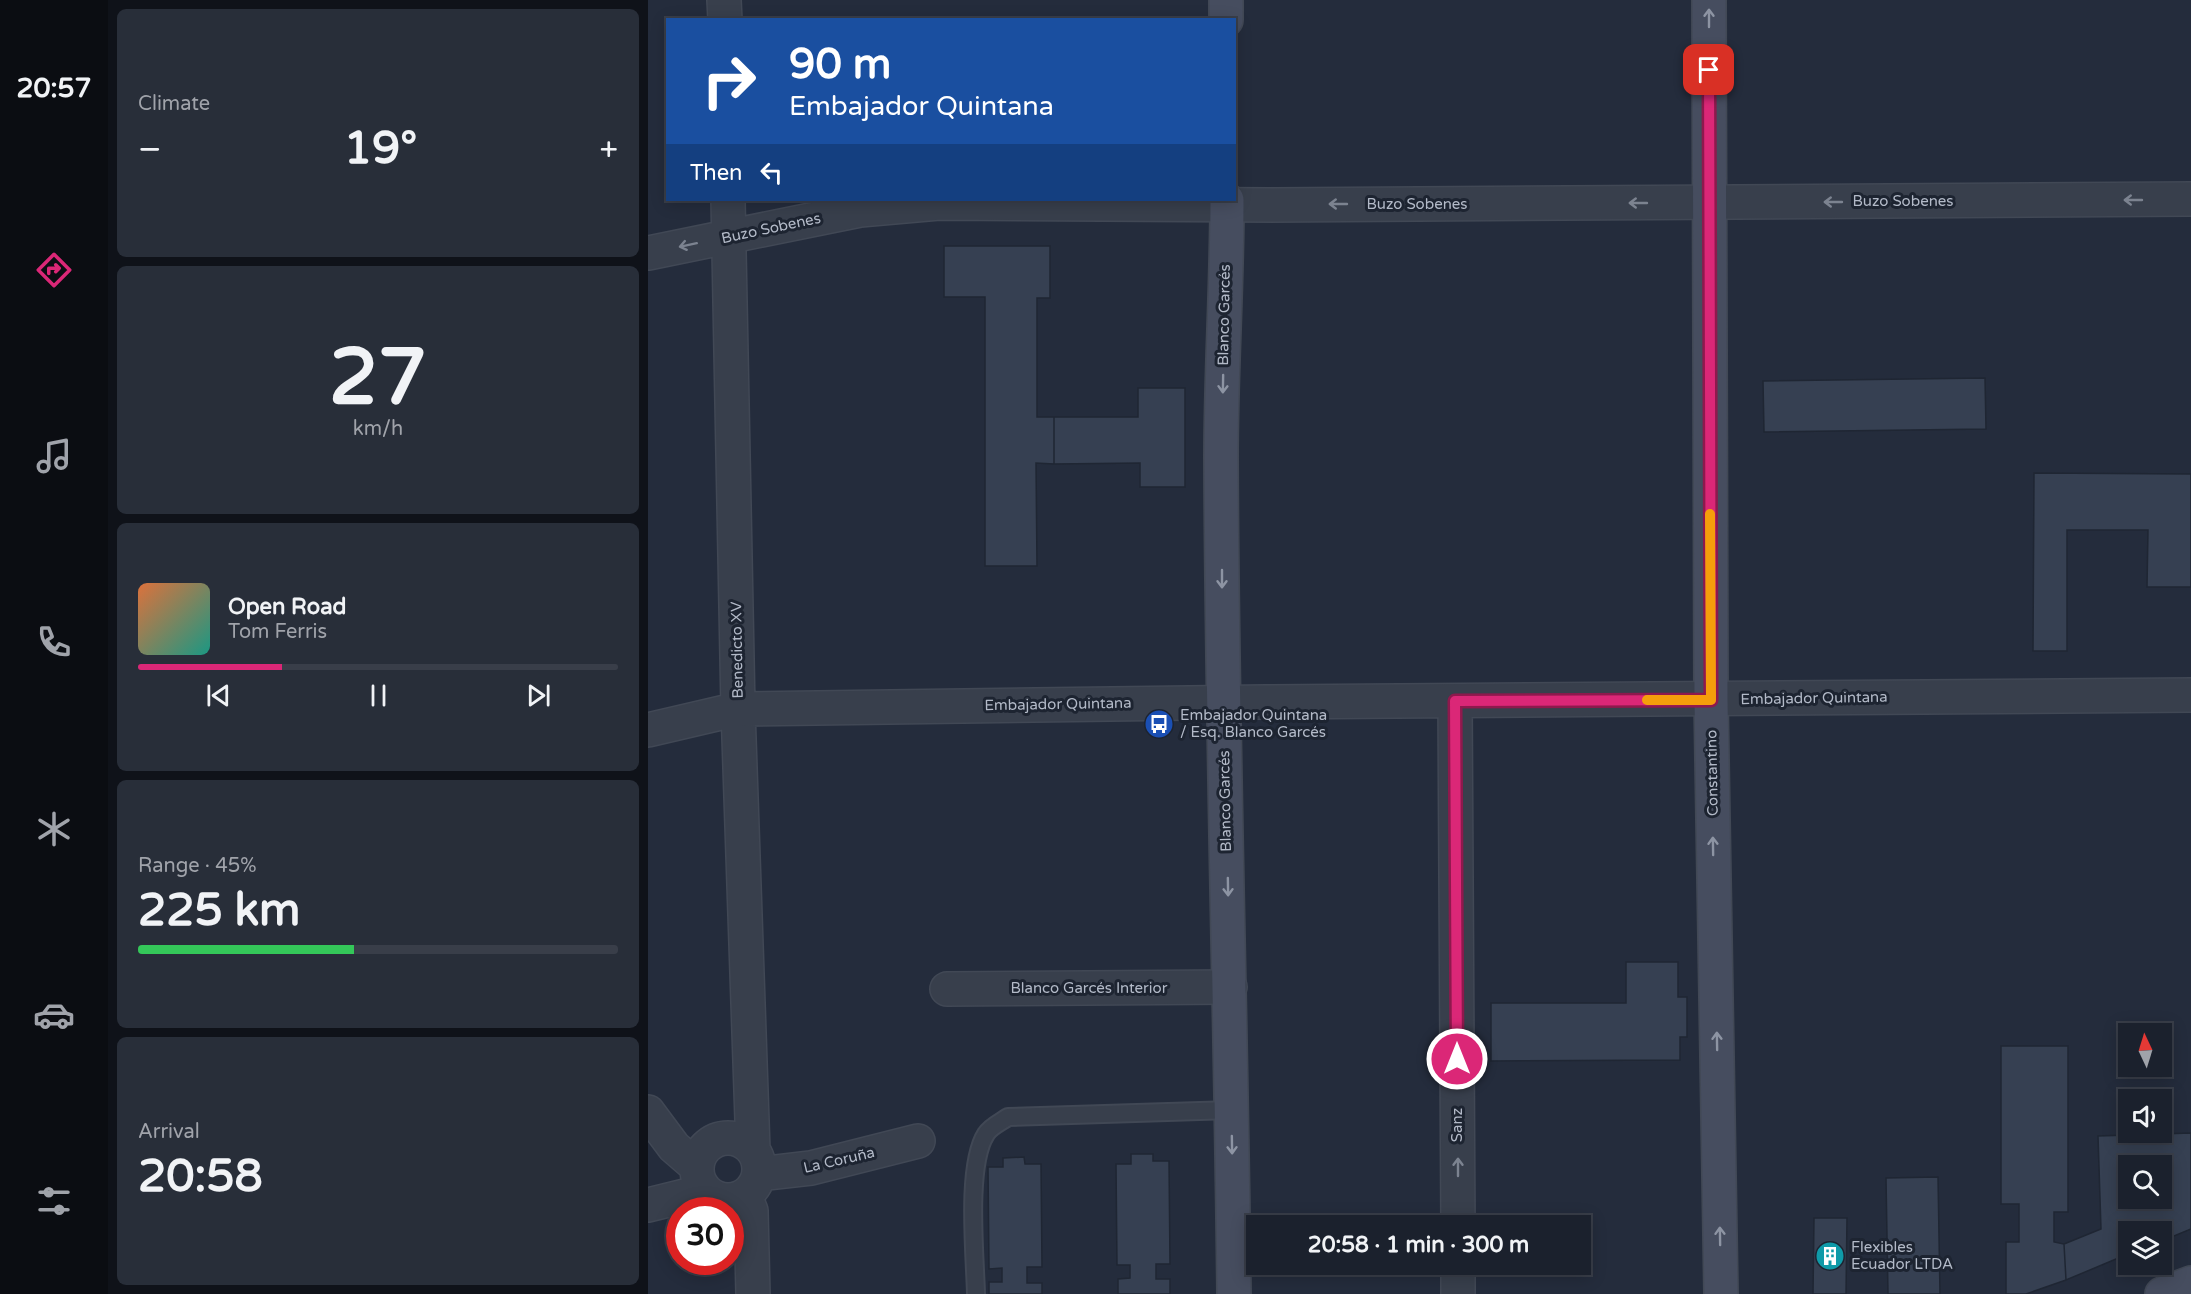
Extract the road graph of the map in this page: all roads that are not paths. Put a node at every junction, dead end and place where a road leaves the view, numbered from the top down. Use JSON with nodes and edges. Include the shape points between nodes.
{"nodes":[{"id":1,"x":724,"y":0,"type":"edge"},
{"id":2,"x":1226,"y":0,"type":"edge"},
{"id":3,"x":1709,"y":0,"type":"edge"},
{"id":4,"x":725,"y":18,"type":"edge"},
{"id":5,"x":1226,"y":18,"type":"edge"},
{"id":6,"x":2191,"y":200,"type":"edge"},
{"id":7,"x":728,"y":201,"type":"edge"},
{"id":8,"x":1227,"y":202,"type":"edge"},
{"id":9,"x":1710,"y":202,"type":"junction"},
{"id":10,"x":728,"y":237,"type":"junction"},
{"id":11,"x":648,"y":253,"type":"edge"},
{"id":12,"x":2191,"y":695,"type":"edge"},
{"id":13,"x":1711,"y":700,"type":"junction"},
{"id":14,"x":1455,"y":701,"type":"junction"},
{"id":15,"x":1223,"y":702,"type":"junction"},
{"id":16,"x":738,"y":709,"type":"junction"},
{"id":17,"x":648,"y":730,"type":"edge"},
{"id":18,"x":1230,"y":987,"type":"junction"},
{"id":19,"x":947,"y":989,"type":"dead end"},
{"id":20,"x":750,"y":1100,"type":"junction"},
{"id":21,"x":1232,"y":1110,"type":"junction"},
{"id":22,"x":648,"y":1112,"type":"edge"},
{"id":23,"x":723,"y":1138,"type":"junction"},
{"id":24,"x":918,"y":1141,"type":"dead end"},
{"id":25,"x":752,"y":1173,"type":"junction"},
{"id":26,"x":701,"y":1179,"type":"junction"},
{"id":27,"x":648,"y":1204,"type":"edge"},
{"id":28,"x":1458,"y":1215,"type":"edge"},
{"id":29,"x":1458,"y":1275,"type":"edge"},
{"id":30,"x":2191,"y":1283,"type":"edge"},
{"id":31,"x":753,"y":1294,"type":"edge"},
{"id":32,"x":976,"y":1294,"type":"edge"},
{"id":33,"x":1234,"y":1294,"type":"edge"},
{"id":34,"x":1458,"y":1294,"type":"edge"},
{"id":35,"x":1721,"y":1294,"type":"edge"},
{"id":36,"x":2162,"y":1294,"type":"edge"}],
"edges":[{"from":1,"to":4,"type":"street"},
{"from":2,"to":5,"type":"street"},
{"from":9,"to":3,"type":"street","name":"Constantino","one_way":true},
{"from":6,"to":9,"type":"street","name":"Buzo Sobenes","one_way":true},
{"from":7,"to":10,"type":"street","name":"Benedicto XV"},
{"from":9,"to":8,"type":"street","name":"Buzo Sobenes","one_way":true},
{"from":8,"to":10,"type":"street","name":"Buzo Sobenes","via":[[913,204],[860,210]]},
{"from":8,"to":15,"type":"street","name":"Blanco Garcés","one_way":true,"via":[[1221,454]]},
{"from":9,"to":13,"type":"street","name":"Constantino"},
{"from":10,"to":11,"type":"street","name":"Buzo Sobenes","one_way":true},
{"from":10,"to":16,"type":"street","name":"Benedicto XV"},
{"from":12,"to":13,"type":"street","name":"Embajador Quintana"},
{"from":13,"to":14,"type":"street","name":"Embajador Quintana"},
{"from":35,"to":13,"type":"street","name":"Constantino","one_way":true},
{"from":14,"to":15,"type":"street","name":"Embajador Quintana"},
{"from":28,"to":14,"type":"street","name":"Sanz","one_way":true},
{"from":15,"to":16,"type":"street","name":"Embajador Quintana"},
{"from":15,"to":18,"type":"street","name":"Blanco Garcés","one_way":true},
{"from":16,"to":17,"type":"street","name":"Embajador Quintana"},
{"from":16,"to":20,"type":"street","name":"Benedicto XV"},
{"from":18,"to":19,"type":"street","name":"Blanco Garcés Interior"},
{"from":18,"to":21,"type":"street","name":"Blanco Garcés"},
{"from":20,"to":23,"type":"street","via":[[740,1121]]},
{"from":20,"to":25,"type":"street","name":"Benedicto XV"},
{"from":21,"to":32,"type":"lane","via":[[1008,1118],[987,1131],[977,1152],[974,1180]]},
{"from":21,"to":33,"type":"street","name":"Blanco Garcés","one_way":true},
{"from":22,"to":26,"type":"street"},
{"from":23,"to":25,"type":"street","via":[[740,1140]]},
{"from":23,"to":26,"type":"street","via":[[702,1151]]},
{"from":24,"to":25,"type":"street","name":"La Coruña","via":[[811,1168]]},
{"from":25,"to":26,"type":"street","via":[[731,1200],[717,1199]]},
{"from":25,"to":31,"type":"street","name":"Benedicto XV"},
{"from":26,"to":27,"type":"street"},
{"from":29,"to":34,"type":"street"},
{"from":30,"to":36,"type":"street"}]}
